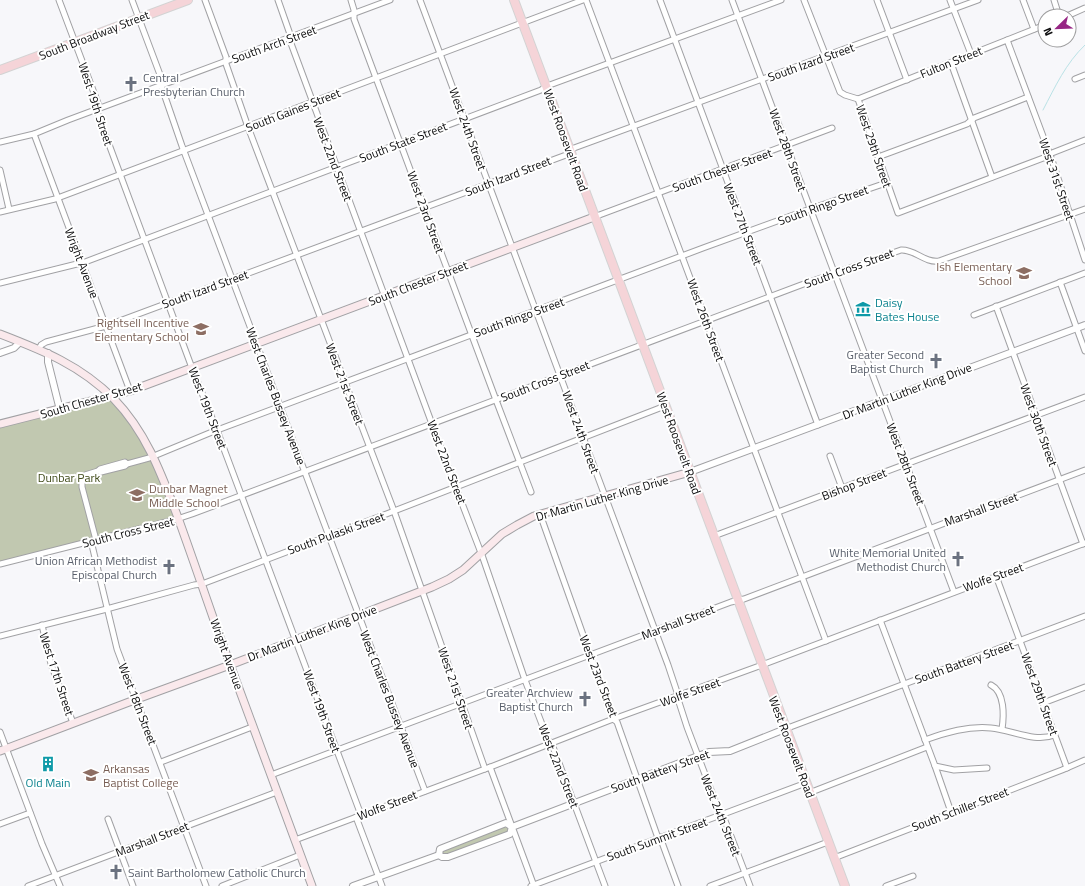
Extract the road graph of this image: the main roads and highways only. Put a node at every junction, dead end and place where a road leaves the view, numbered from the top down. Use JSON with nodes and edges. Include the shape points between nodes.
{"nodes":[{"id":1,"x":188,"y":0,"type":"edge"},
{"id":2,"x":514,"y":0,"type":"edge"},
{"id":3,"x":0,"y":70,"type":"edge"},
{"id":4,"x":594,"y":217,"type":"junction"},
{"id":5,"x":0,"y":334,"type":"edge"},
{"id":6,"x":112,"y":397,"type":"junction"},
{"id":7,"x":0,"y":424,"type":"edge"},
{"id":8,"x":690,"y":472,"type":"junction"},
{"id":9,"x":230,"y":665,"type":"junction"},
{"id":10,"x":3,"y":750,"type":"edge"},
{"id":11,"x":312,"y":886,"type":"edge"},
{"id":12,"x":845,"y":886,"type":"edge"}],
"edges":[{"from":1,"to":3,"type":"main road","name":"South Broadway Street"},
{"from":2,"to":4,"type":"main road","name":"West Roosevelt Road"},
{"from":4,"to":6,"type":"main road","name":"South Chester Street"},
{"from":4,"to":8,"type":"main road","name":"West Roosevelt Road"},
{"from":5,"to":6,"type":"main road","name":"Wright Avenue","via":[[48,353],[81,371]]},
{"from":6,"to":7,"type":"main road","name":"South Chester Street"},
{"from":6,"to":9,"type":"main road","name":"Wright Avenue","via":[[136,426],[154,456]]},
{"from":8,"to":9,"type":"main road","name":"Dr Martin Luther King Drive","via":[[540,514],[509,529],[469,565],[437,585]]},
{"from":8,"to":12,"type":"main road","name":"West Roosevelt Road"},
{"from":9,"to":10,"type":"main road","name":"Dr Martin Luther King Drive"},
{"from":9,"to":11,"type":"main road","name":"Wright Avenue"}]}
